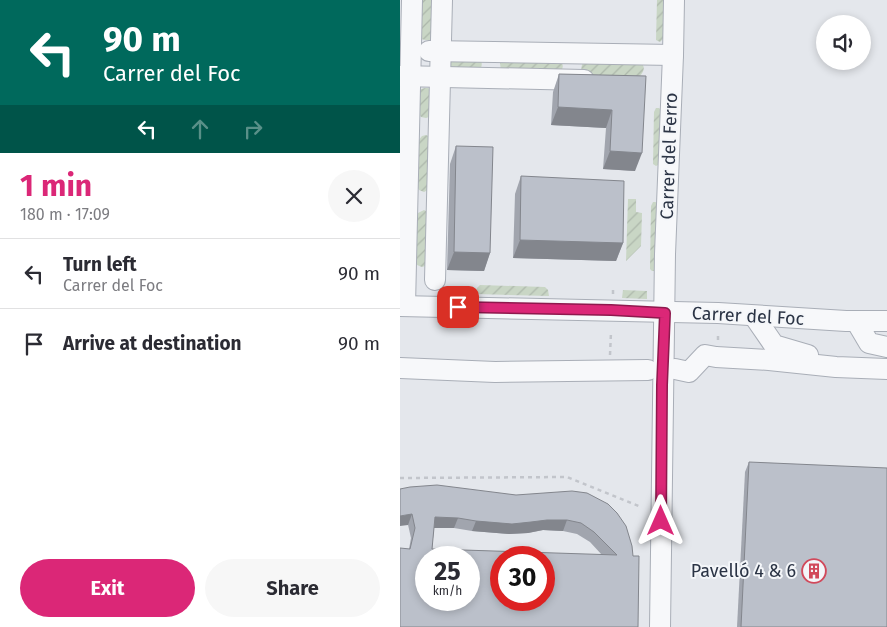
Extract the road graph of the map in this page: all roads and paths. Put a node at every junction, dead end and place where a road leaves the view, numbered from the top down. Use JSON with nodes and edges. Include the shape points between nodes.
{"nodes":[{"id":1,"x":412,"y":0,"type":"edge"},
{"id":2,"x":442,"y":0,"type":"edge"},
{"id":3,"x":674,"y":0,"type":"edge"},
{"id":4,"x":406,"y":50,"type":"edge"},
{"id":5,"x":441,"y":51,"type":"junction"},
{"id":6,"x":490,"y":52,"type":"junction"},
{"id":7,"x":572,"y":53,"type":"junction"},
{"id":8,"x":673,"y":55,"type":"junction"},
{"id":9,"x":405,"y":76,"type":"edge"},
{"id":10,"x":441,"y":77,"type":"junction"},
{"id":11,"x":489,"y":78,"type":"junction"},
{"id":12,"x":573,"y":80,"type":"junction"},
{"id":13,"x":602,"y":81,"type":"edge"},
{"id":14,"x":409,"y":126,"type":"junction"},
{"id":15,"x":439,"y":127,"type":"junction"},
{"id":16,"x":407,"y":199,"type":"junction"},
{"id":17,"x":437,"y":200,"type":"junction"},
{"id":18,"x":435,"y":280,"type":"dead end"},
{"id":19,"x":614,"y":286,"type":"dead end"},
{"id":20,"x":613,"y":296,"type":"dead end"},
{"id":21,"x":402,"y":306,"type":"edge"},
{"id":22,"x":665,"y":313,"type":"junction"},
{"id":23,"x":754,"y":316,"type":"junction"},
{"id":24,"x":856,"y":321,"type":"junction"},
{"id":25,"x":887,"y":321,"type":"edge"},
{"id":26,"x":611,"y":332,"type":"dead end"},
{"id":27,"x":887,"y":347,"type":"edge"},
{"id":28,"x":610,"y":361,"type":"dead end"},
{"id":29,"x":887,"y":362,"type":"edge"},
{"id":30,"x":400,"y":368,"type":"edge"},
{"id":31,"x":887,"y":369,"type":"edge"},
{"id":32,"x":647,"y":370,"type":"dead end"},
{"id":33,"x":682,"y":370,"type":"dead end"},
{"id":34,"x":400,"y":478,"type":"edge"},
{"id":35,"x":641,"y":507,"type":"dead end"},
{"id":36,"x":660,"y":627,"type":"edge"}],
"edges":[{"from":1,"to":4,"type":"street"},
{"from":2,"to":5,"type":"street"},
{"from":3,"to":8,"type":"street","name":"Carrer del Ferro"},
{"from":4,"to":5,"type":"street"},
{"from":4,"to":9,"type":"street"},
{"from":5,"to":6,"type":"street"},
{"from":5,"to":10,"type":"street"},
{"from":6,"to":7,"type":"street"},
{"from":6,"to":11,"type":"street"},
{"from":7,"to":8,"type":"street"},
{"from":7,"to":12,"type":"street"},
{"from":8,"to":22,"type":"street","name":"Carrer del Ferro"},
{"from":9,"to":10,"type":"street"},
{"from":9,"to":14,"type":"street"},
{"from":10,"to":11,"type":"street"},
{"from":10,"to":15,"type":"street"},
{"from":11,"to":12,"type":"street"},
{"from":12,"to":13,"type":"street"},
{"from":14,"to":15,"type":"street"},
{"from":14,"to":16,"type":"street"},
{"from":15,"to":17,"type":"street"},
{"from":16,"to":17,"type":"street"},
{"from":16,"to":21,"type":"street"},
{"from":17,"to":18,"type":"street"},
{"from":19,"to":20,"type":"path"},
{"from":21,"to":22,"type":"street","name":"Carrer del Foc"},
{"from":22,"to":23,"type":"street","name":"Carrer del Foc"},
{"from":22,"to":36,"type":"street","name":"Carrer del Ferro"},
{"from":23,"to":24,"type":"street","name":"Carrer del Foc"},
{"from":23,"to":29,"type":"street","via":[[774,345],[806,355]]},
{"from":24,"to":25,"type":"street","name":"Carrer del Foc"},
{"from":24,"to":27,"type":"street","via":[[869,343]]},
{"from":26,"to":28,"type":"path"},
{"from":30,"to":32,"type":"street","via":[[495,372]]},
{"from":31,"to":33,"type":"street","via":[[705,355]]},
{"from":34,"to":35,"type":"path","via":[[566,477]]}]}
